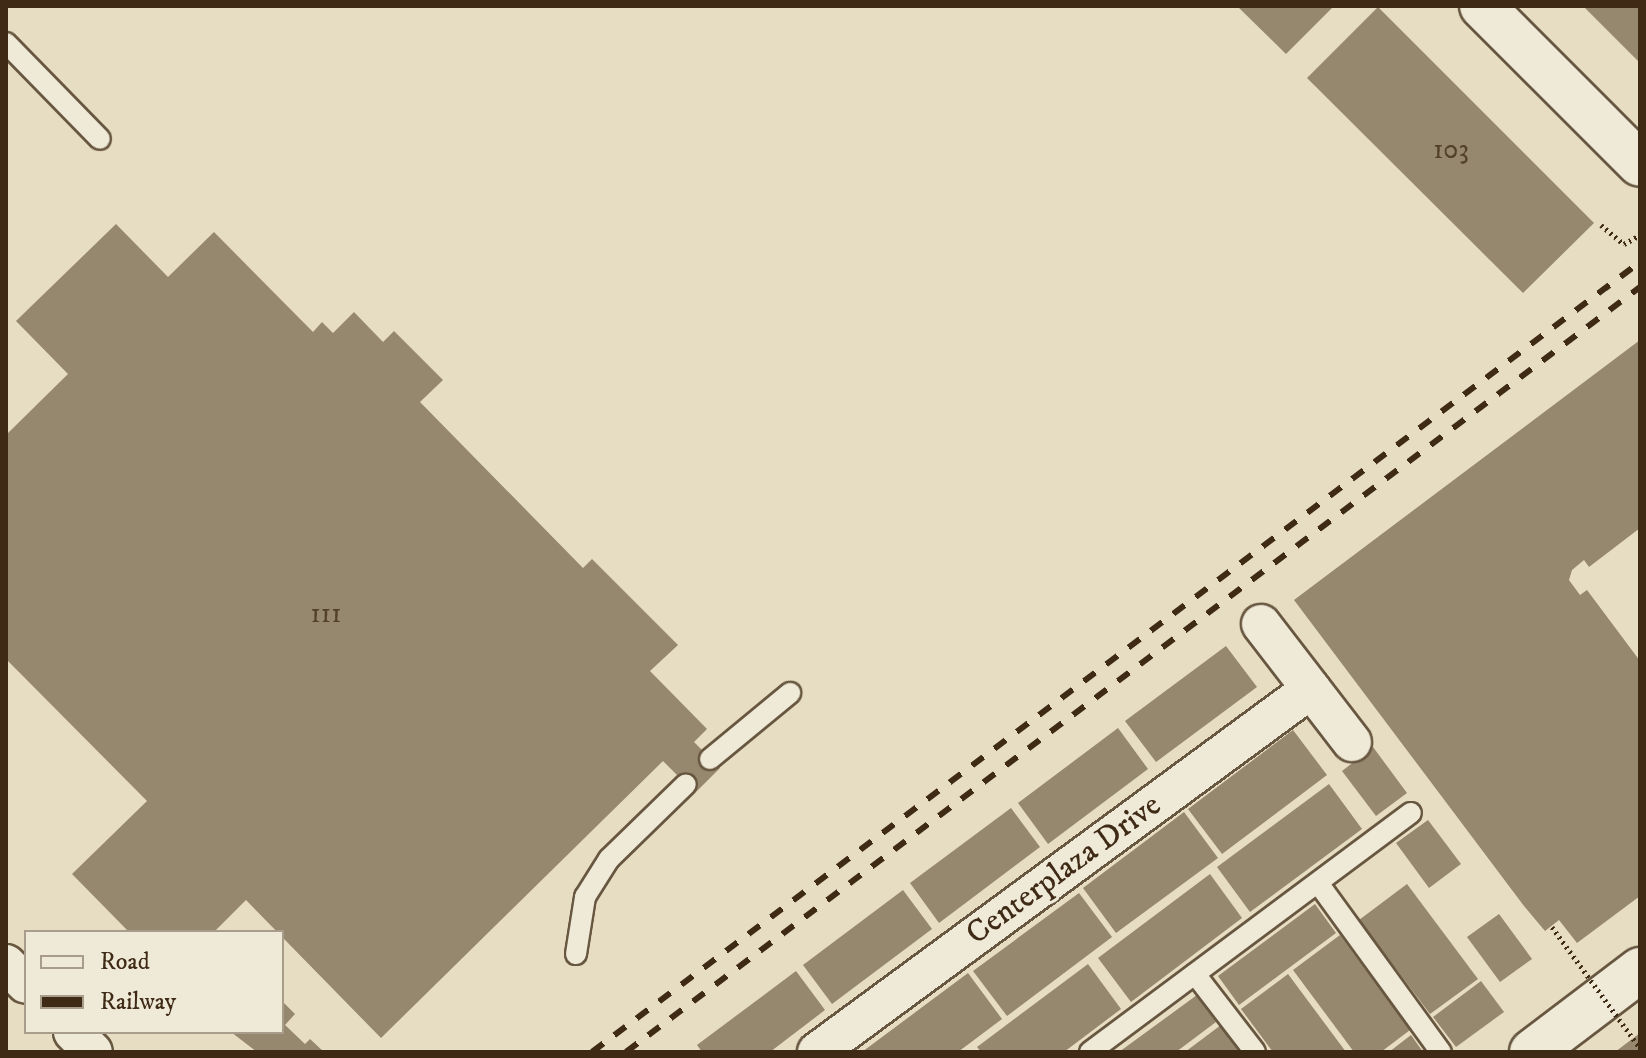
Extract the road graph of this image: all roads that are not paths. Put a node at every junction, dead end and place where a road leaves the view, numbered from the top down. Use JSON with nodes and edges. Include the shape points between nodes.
{"nodes":[{"id":1,"x":1482,"y":6,"type":"edge"},
{"id":2,"x":6,"y":43,"type":"edge"},
{"id":3,"x":100,"y":139,"type":"dead end"},
{"id":4,"x":1640,"y":164,"type":"edge"},
{"id":5,"x":1261,"y":624,"type":"dead end"},
{"id":6,"x":1311,"y":689,"type":"junction"},
{"id":7,"x":790,"y":693,"type":"dead end"},
{"id":8,"x":1352,"y":742,"type":"dead end"},
{"id":9,"x":710,"y":759,"type":"dead end"},
{"id":10,"x":686,"y":784,"type":"dead end"},
{"id":11,"x":1411,"y":813,"type":"dead end"},
{"id":12,"x":1318,"y":883,"type":"junction"},
{"id":13,"x":576,"y":954,"type":"dead end"},
{"id":14,"x":6,"y":964,"type":"edge"},
{"id":15,"x":1640,"y":970,"type":"edge"},
{"id":16,"x":1195,"y":974,"type":"junction"},
{"id":17,"x":24,"y":982,"type":"edge"},
{"id":18,"x":75,"y":1034,"type":"edge"},
{"id":19,"x":93,"y":1052,"type":"edge"},
{"id":20,"x":817,"y":1052,"type":"edge"},
{"id":21,"x":1090,"y":1052,"type":"edge"},
{"id":22,"x":1255,"y":1052,"type":"edge"},
{"id":23,"x":1441,"y":1052,"type":"edge"},
{"id":24,"x":1532,"y":1052,"type":"edge"}],
"edges":[{"from":1,"to":4,"type":"main road"},
{"from":2,"to":3,"type":"lane"},
{"from":5,"to":6,"type":"street"},
{"from":6,"to":8,"type":"street"},
{"from":6,"to":20,"type":"street","name":"Centerplaza Drive"},
{"from":7,"to":9,"type":"lane"},
{"from":10,"to":13,"type":"lane","via":[[601,872],[585,897]]},
{"from":11,"to":12,"type":"lane"},
{"from":12,"to":16,"type":"lane"},
{"from":12,"to":23,"type":"lane"},
{"from":14,"to":17,"type":"street"},
{"from":15,"to":24,"type":"main road"},
{"from":16,"to":21,"type":"lane"},
{"from":16,"to":22,"type":"lane"},
{"from":18,"to":19,"type":"street"}]}
